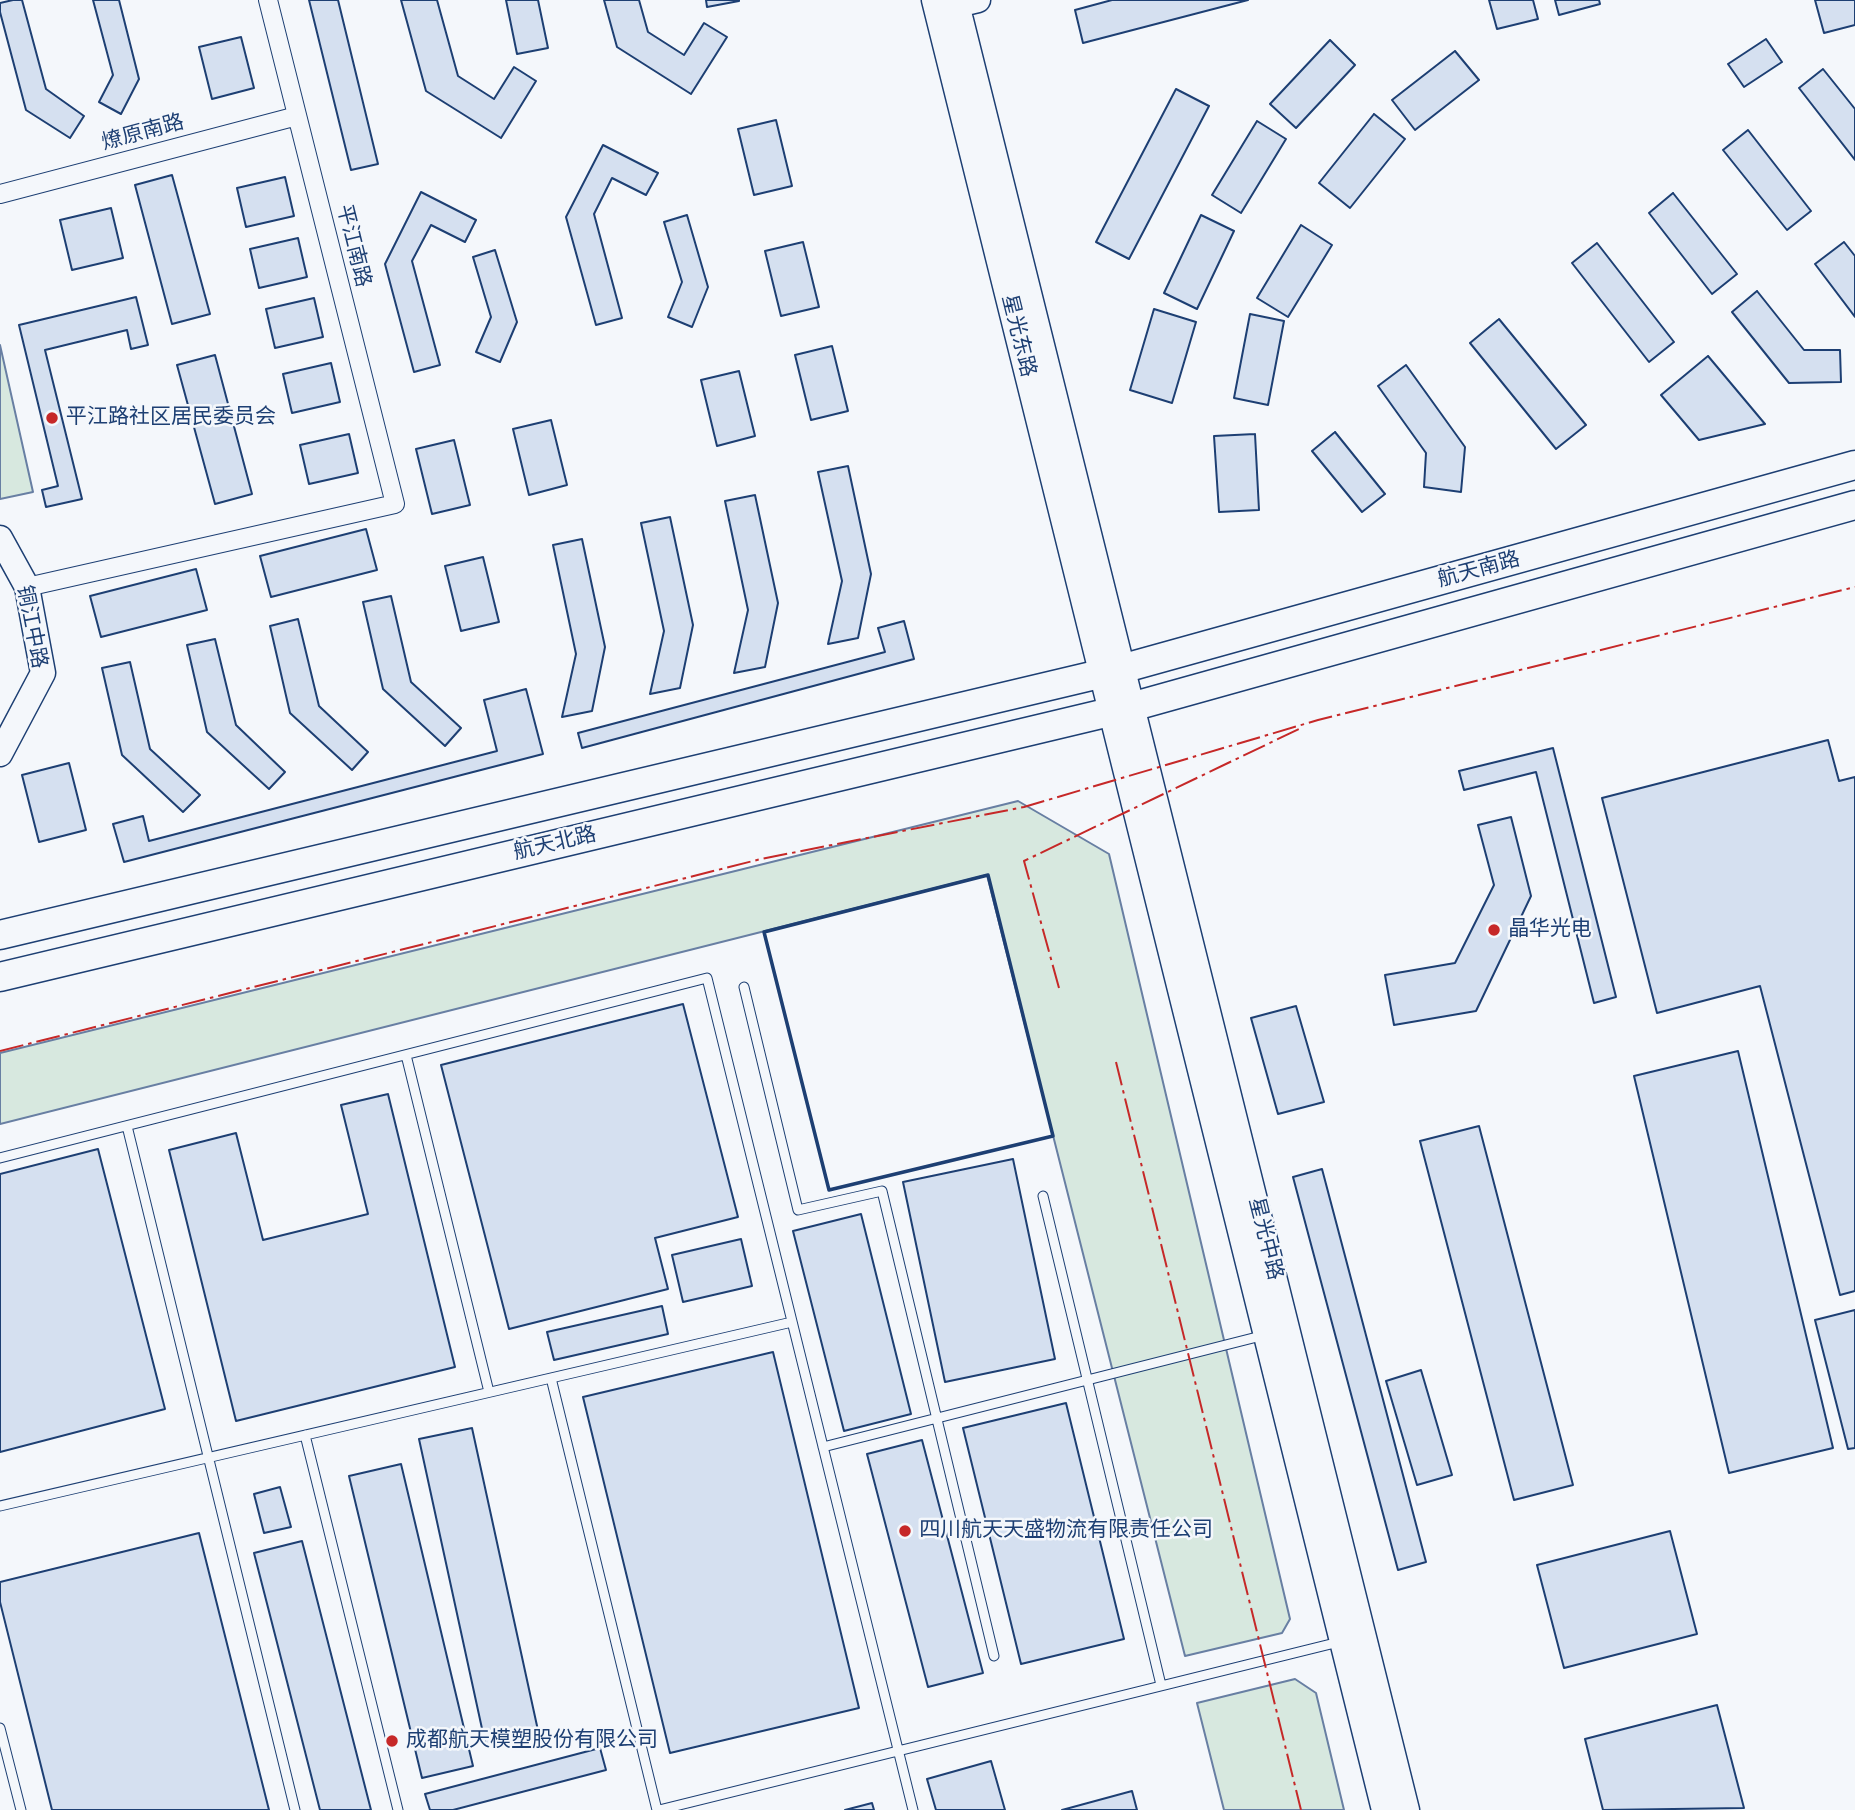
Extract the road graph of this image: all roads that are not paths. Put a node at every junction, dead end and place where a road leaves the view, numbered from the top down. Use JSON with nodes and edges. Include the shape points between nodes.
{"nodes":[{"id":1,"x":268,"y":0,"type":"edge"},
{"id":2,"x":956,"y":1,"type":"edge"},
{"id":3,"x":297,"y":116,"type":"junction"},
{"id":4,"x":0,"y":194,"type":"edge"},
{"id":5,"x":1855,"y":466,"type":"edge"},
{"id":6,"x":1855,"y":505,"type":"edge"},
{"id":7,"x":0,"y":538,"type":"edge"},
{"id":8,"x":27,"y":587,"type":"junction"},
{"id":9,"x":1112,"y":670,"type":"junction"},
{"id":10,"x":1120,"y":709,"type":"junction"},
{"id":11,"x":0,"y":754,"type":"edge"},
{"id":12,"x":0,"y":935,"type":"edge"},
{"id":13,"x":0,"y":977,"type":"edge"},
{"id":14,"x":744,"y":987,"type":"dead end"},
{"id":15,"x":406,"y":1055,"type":"junction"},
{"id":16,"x":127,"y":1126,"type":"junction"},
{"id":17,"x":0,"y":1158,"type":"edge"},
{"id":18,"x":1043,"y":1196,"type":"dead end"},
{"id":19,"x":792,"y":1322,"type":"junction"},
{"id":20,"x":1266,"y":1335,"type":"junction"},
{"id":21,"x":551,"y":1378,"type":"junction"},
{"id":22,"x":1087,"y":1381,"type":"junction"},
{"id":23,"x":489,"y":1392,"type":"junction"},
{"id":24,"x":937,"y":1419,"type":"junction"},
{"id":25,"x":305,"y":1435,"type":"junction"},
{"id":26,"x":823,"y":1447,"type":"junction"},
{"id":27,"x":208,"y":1457,"type":"junction"},
{"id":28,"x":0,"y":1506,"type":"edge"},
{"id":29,"x":1341,"y":1642,"type":"junction"},
{"id":30,"x":994,"y":1656,"type":"dead end"},
{"id":31,"x":1161,"y":1685,"type":"junction"},
{"id":32,"x":0,"y":1728,"type":"edge"},
{"id":33,"x":898,"y":1750,"type":"junction"},
{"id":34,"x":21,"y":1810,"type":"edge"},
{"id":35,"x":295,"y":1810,"type":"edge"},
{"id":36,"x":398,"y":1810,"type":"edge"},
{"id":37,"x":658,"y":1810,"type":"edge"},
{"id":38,"x":913,"y":1810,"type":"edge"},
{"id":39,"x":1384,"y":1810,"type":"edge"},
{"id":40,"x":1407,"y":1810,"type":"edge"}],
"edges":[{"from":1,"to":3,"type":"street","name":"平江南路"},
{"from":2,"to":9,"type":"main road","name":"星光东路"},
{"from":3,"to":4,"type":"street","name":"燎原南路"},
{"from":3,"to":8,"type":"street","name":"平江南路","via":[[395,504]]},
{"from":5,"to":9,"type":"main road","name":"航天南路"},
{"from":6,"to":10,"type":"main road","name":"航天南路"},
{"from":7,"to":8,"type":"main road","name":"铜江中路"},
{"from":8,"to":11,"type":"main road","name":"铜江中路","via":[[43,673]]},
{"from":9,"to":10,"type":"main road","name":"星光中路"},
{"from":9,"to":12,"type":"main road","name":"航天北路"},
{"from":10,"to":13,"type":"main road","name":"航天北路"},
{"from":10,"to":20,"type":"main road","name":"星光中路"},
{"from":10,"to":40,"type":"main road","name":"星光中路"},
{"from":14,"to":24,"type":"lane","via":[[798,1210],[882,1191]]},
{"from":15,"to":16,"type":"lane"},
{"from":15,"to":19,"type":"lane","via":[[707,978]]},
{"from":15,"to":23,"type":"lane"},
{"from":16,"to":17,"type":"lane"},
{"from":16,"to":27,"type":"lane"},
{"from":18,"to":22,"type":"lane"},
{"from":19,"to":21,"type":"lane"},
{"from":19,"to":26,"type":"lane"},
{"from":20,"to":22,"type":"lane"},
{"from":20,"to":29,"type":"main road","name":"星光中路"},
{"from":21,"to":23,"type":"lane"},
{"from":21,"to":37,"type":"lane"},
{"from":22,"to":24,"type":"lane"},
{"from":22,"to":31,"type":"lane"},
{"from":23,"to":25,"type":"lane"},
{"from":24,"to":26,"type":"lane"},
{"from":24,"to":30,"type":"lane"},
{"from":25,"to":27,"type":"lane"},
{"from":25,"to":36,"type":"lane"},
{"from":26,"to":33,"type":"lane"},
{"from":27,"to":28,"type":"lane"},
{"from":27,"to":35,"type":"lane"},
{"from":29,"to":31,"type":"lane"},
{"from":29,"to":39,"type":"main road","name":"星光中路"},
{"from":31,"to":33,"type":"lane"},
{"from":32,"to":34,"type":"lane"},
{"from":33,"to":37,"type":"lane"},
{"from":33,"to":38,"type":"lane"}]}
